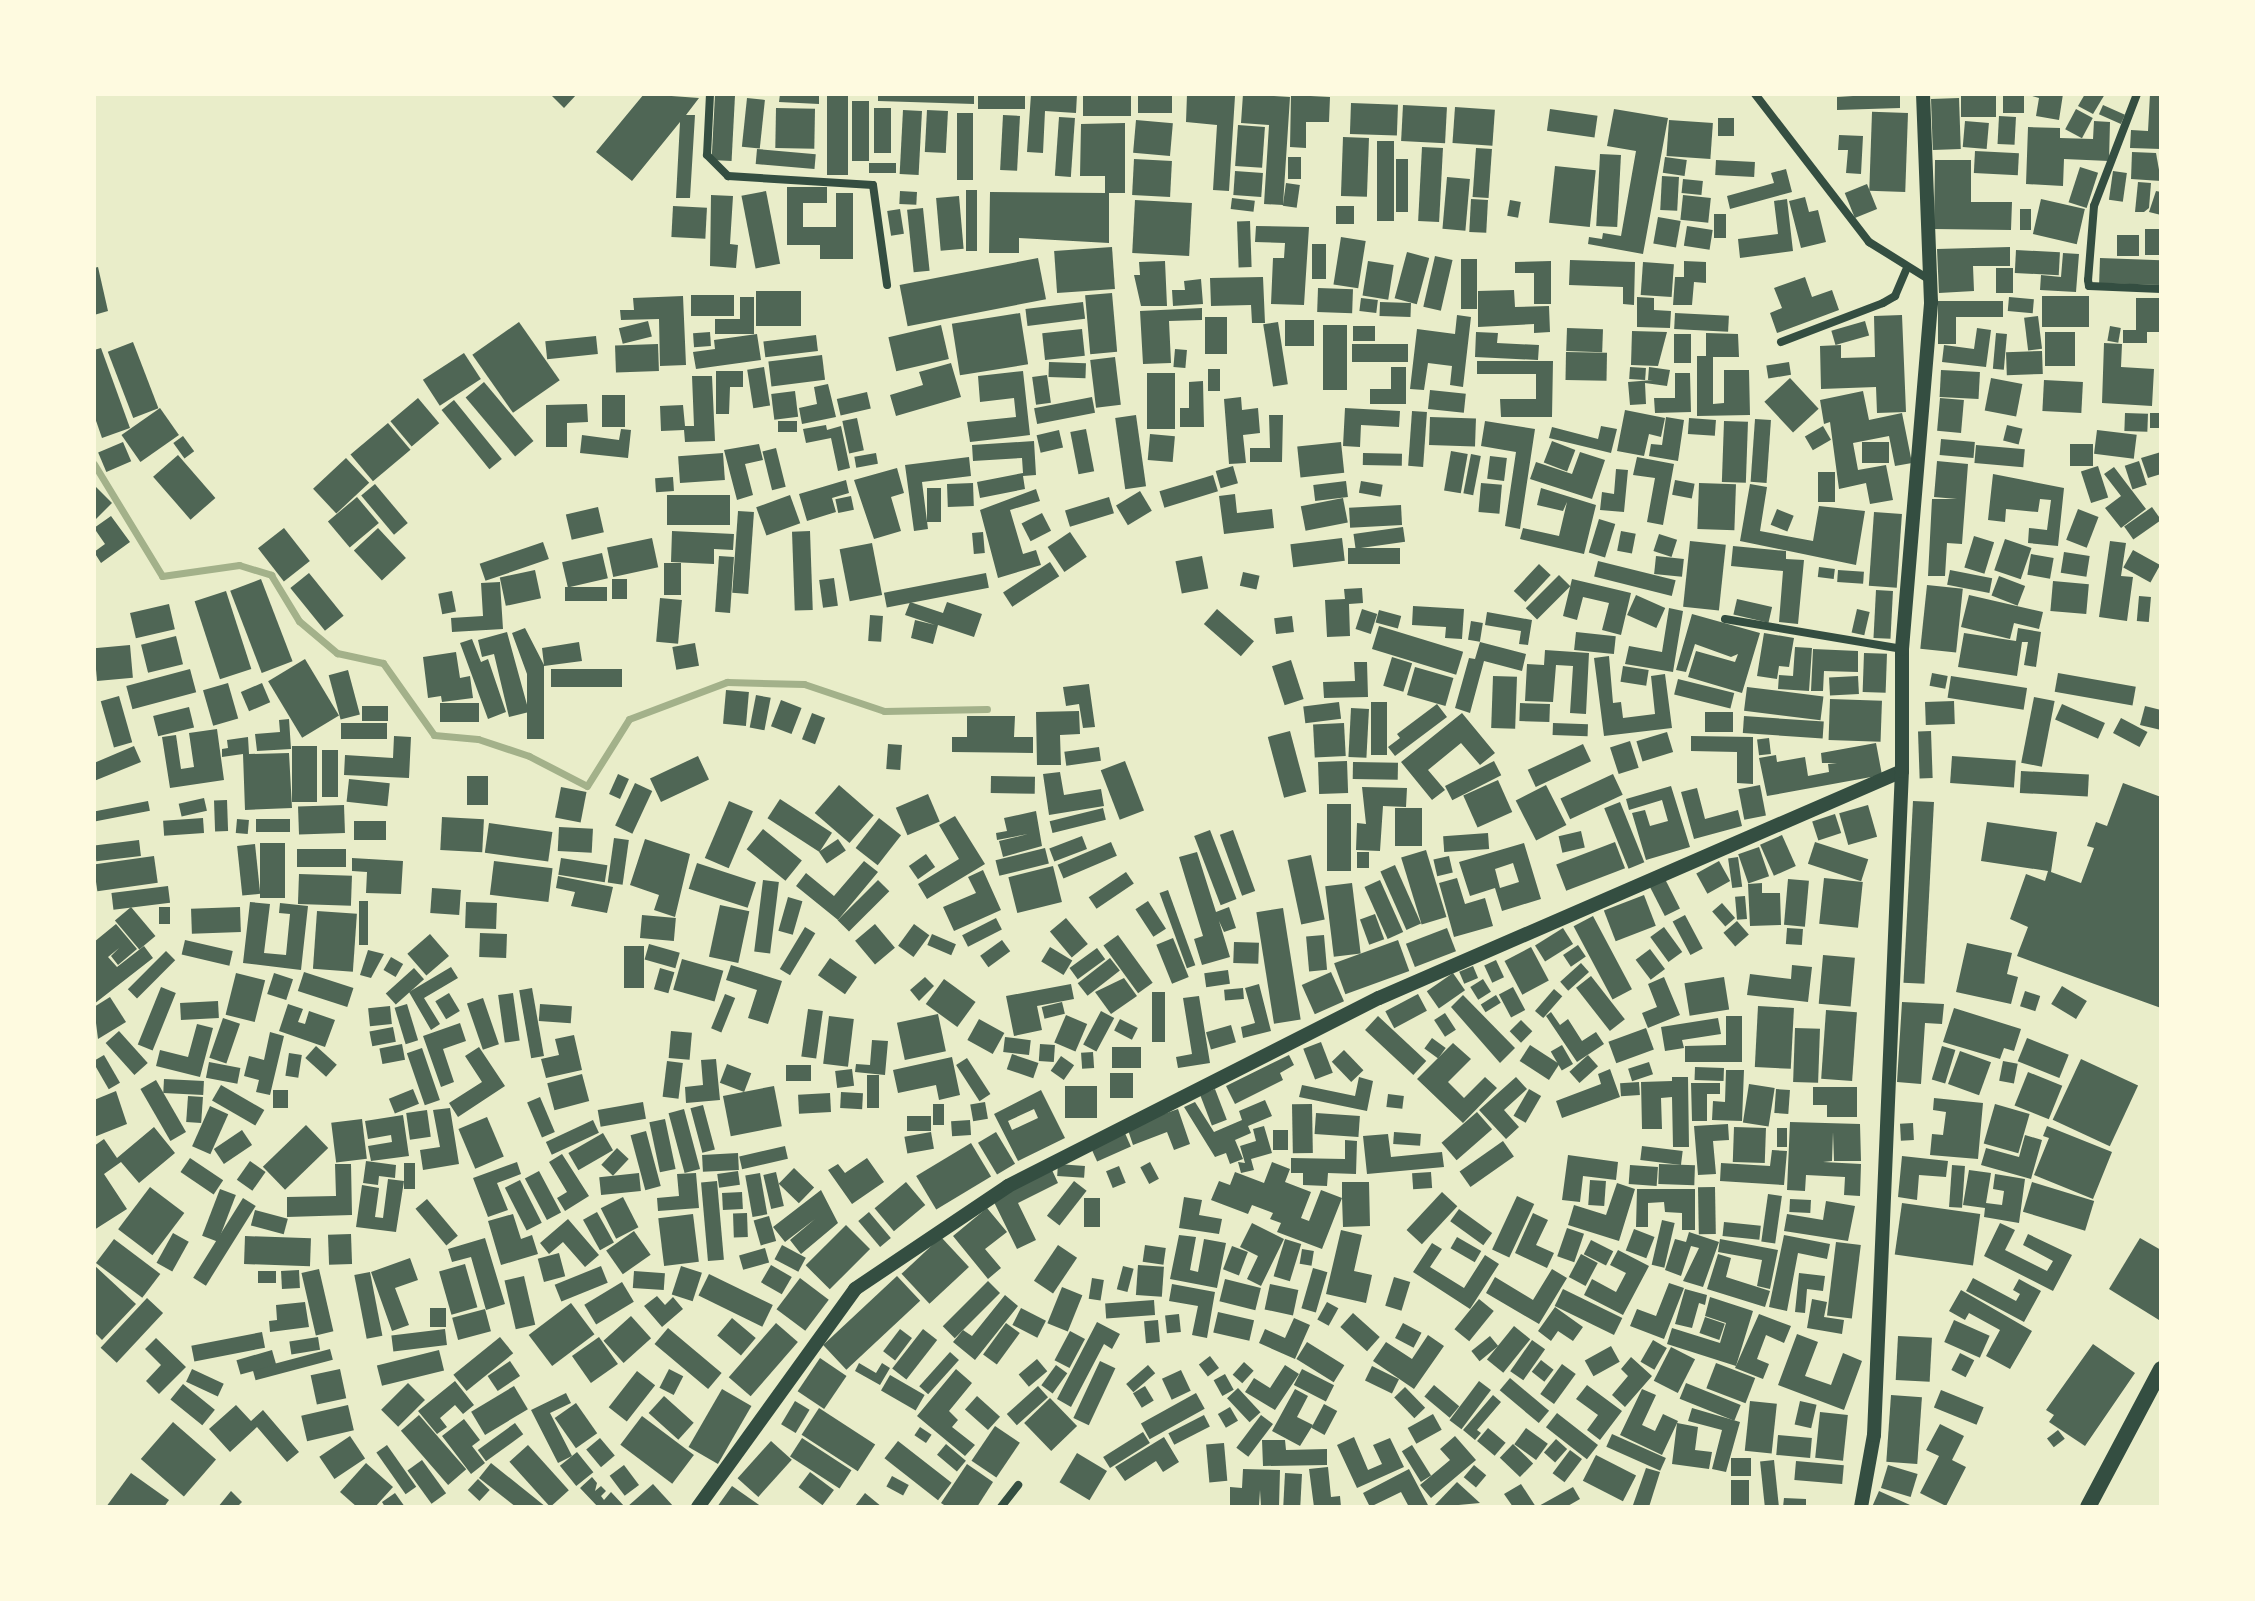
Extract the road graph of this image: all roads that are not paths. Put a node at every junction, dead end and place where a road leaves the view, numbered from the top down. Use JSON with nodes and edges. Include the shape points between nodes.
{"nodes":[{"id":1,"x":710,"y":94,"type":"edge"},
{"id":2,"x":1755,"y":94,"type":"edge"},
{"id":3,"x":1923,"y":94,"type":"edge"},
{"id":4,"x":2137,"y":94,"type":"edge"},
{"id":5,"x":1906,"y":270,"type":"junction"},
{"id":6,"x":1930,"y":280,"type":"junction"},
{"id":7,"x":887,"y":285,"type":"dead end"},
{"id":8,"x":2161,"y":289,"type":"edge"},
{"id":9,"x":1781,"y":342,"type":"dead end"},
{"id":10,"x":1725,"y":619,"type":"dead end"},
{"id":11,"x":1902,"y":649,"type":"junction"},
{"id":12,"x":1902,"y":771,"type":"junction"},
{"id":13,"x":2161,"y":1369,"type":"edge"},
{"id":14,"x":1018,"y":1485,"type":"dead end"},
{"id":15,"x":698,"y":1507,"type":"edge"},
{"id":16,"x":1001,"y":1507,"type":"edge"},
{"id":17,"x":1861,"y":1507,"type":"edge"},
{"id":18,"x":2088,"y":1507,"type":"edge"}],
"edges":[{"from":1,"to":7,"type":"street","via":[[707,155],[728,176],[873,185]]},
{"from":2,"to":5,"type":"street","via":[[1869,242]]},
{"from":3,"to":6,"type":"street"},
{"from":4,"to":8,"type":"street","via":[[2094,206],[2088,280],[2089,286]]},
{"from":5,"to":6,"type":"street"},
{"from":5,"to":9,"type":"street","via":[[1895,296],[1883,303]]},
{"from":6,"to":11,"type":"street"},
{"from":10,"to":11,"type":"street"},
{"from":11,"to":12,"type":"street"},
{"from":12,"to":15,"type":"street","via":[[1379,998],[1008,1186],[855,1289]]},
{"from":12,"to":17,"type":"street","via":[[1874,1435]]},
{"from":13,"to":18,"type":"main road"},
{"from":14,"to":16,"type":"street"}]}
